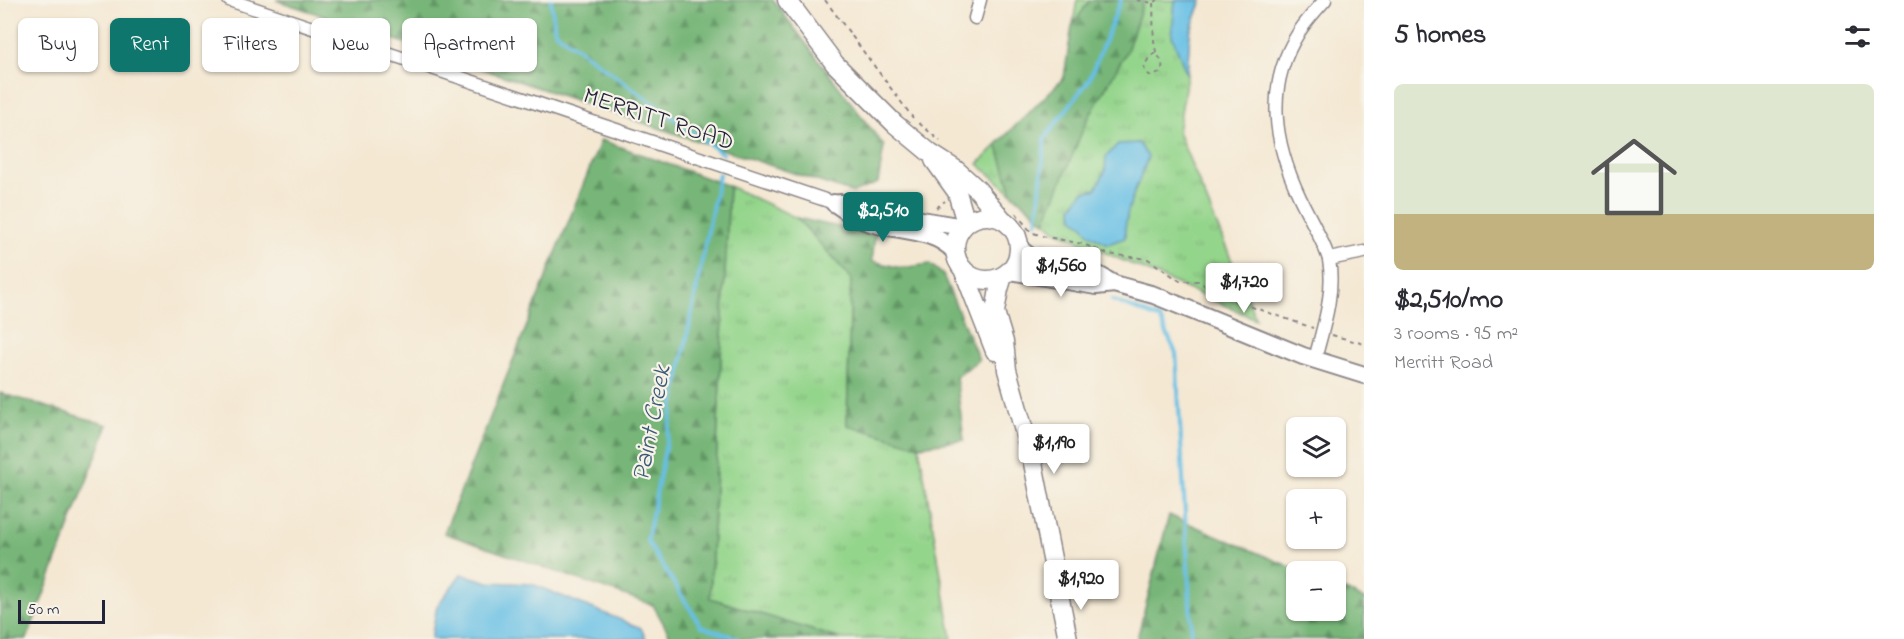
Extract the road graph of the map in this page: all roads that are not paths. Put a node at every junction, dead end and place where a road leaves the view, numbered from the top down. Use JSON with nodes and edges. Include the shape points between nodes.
{"nodes":[{"id":1,"x":229,"y":0,"type":"edge"},
{"id":2,"x":787,"y":0,"type":"edge"},
{"id":3,"x":980,"y":0,"type":"edge"},
{"id":4,"x":1325,"y":0,"type":"edge"},
{"id":5,"x":975,"y":18,"type":"dead end"},
{"id":6,"x":938,"y":149,"type":"junction"},
{"id":7,"x":834,"y":202,"type":"junction"},
{"id":8,"x":1006,"y":212,"type":"junction"},
{"id":9,"x":965,"y":225,"type":"junction"},
{"id":10,"x":1020,"y":249,"type":"junction"},
{"id":11,"x":955,"y":252,"type":"junction"},
{"id":12,"x":1364,"y":252,"type":"edge"},
{"id":13,"x":1329,"y":259,"type":"junction"},
{"id":14,"x":963,"y":269,"type":"junction"},
{"id":15,"x":1006,"y":274,"type":"junction"},
{"id":16,"x":1114,"y":284,"type":"junction"},
{"id":17,"x":1315,"y":359,"type":"junction"},
{"id":18,"x":1007,"y":370,"type":"junction"},
{"id":19,"x":1364,"y":375,"type":"edge"},
{"id":20,"x":1068,"y":639,"type":"edge"}],
"edges":[{"from":1,"to":7,"type":"street","name":"MERRITT ROAD"},
{"from":2,"to":6,"type":"main road","via":[[835,64],[895,124]]},
{"from":3,"to":5,"type":"street"},
{"from":4,"to":13,"type":"street","via":[[1298,33],[1276,96],[1277,132],[1290,177]]},
{"from":6,"to":8,"type":"main road","via":[[955,169]]},
{"from":6,"to":9,"type":"main road","via":[[957,192]]},
{"from":7,"to":9,"type":"street","name":"MERRITT ROAD"},
{"from":7,"to":11,"type":"street","name":"MERRITT ROAD","via":[[858,218],[933,236]]},
{"from":8,"to":9,"type":"main road","via":[[983,216]]},
{"from":8,"to":10,"type":"main road"},
{"from":9,"to":11,"type":"main road","via":[[955,243]]},
{"from":10,"to":15,"type":"main road","via":[[1015,265]]},
{"from":10,"to":16,"type":"street","via":[[1046,266],[1093,272]]},
{"from":11,"to":14,"type":"main road"},
{"from":12,"to":13,"type":"street"},
{"from":13,"to":17,"type":"street","via":[[1329,289]]},
{"from":14,"to":15,"type":"main road","via":[[977,279],[995,280]]},
{"from":14,"to":18,"type":"main road","via":[[993,347]]},
{"from":15,"to":16,"type":"street","via":[[1096,286]]},
{"from":15,"to":18,"type":"main road","via":[[995,312]]},
{"from":16,"to":17,"type":"street","via":[[1154,295]]},
{"from":17,"to":19,"type":"street"},
{"from":18,"to":20,"type":"main road","via":[[1033,463]]}]}
